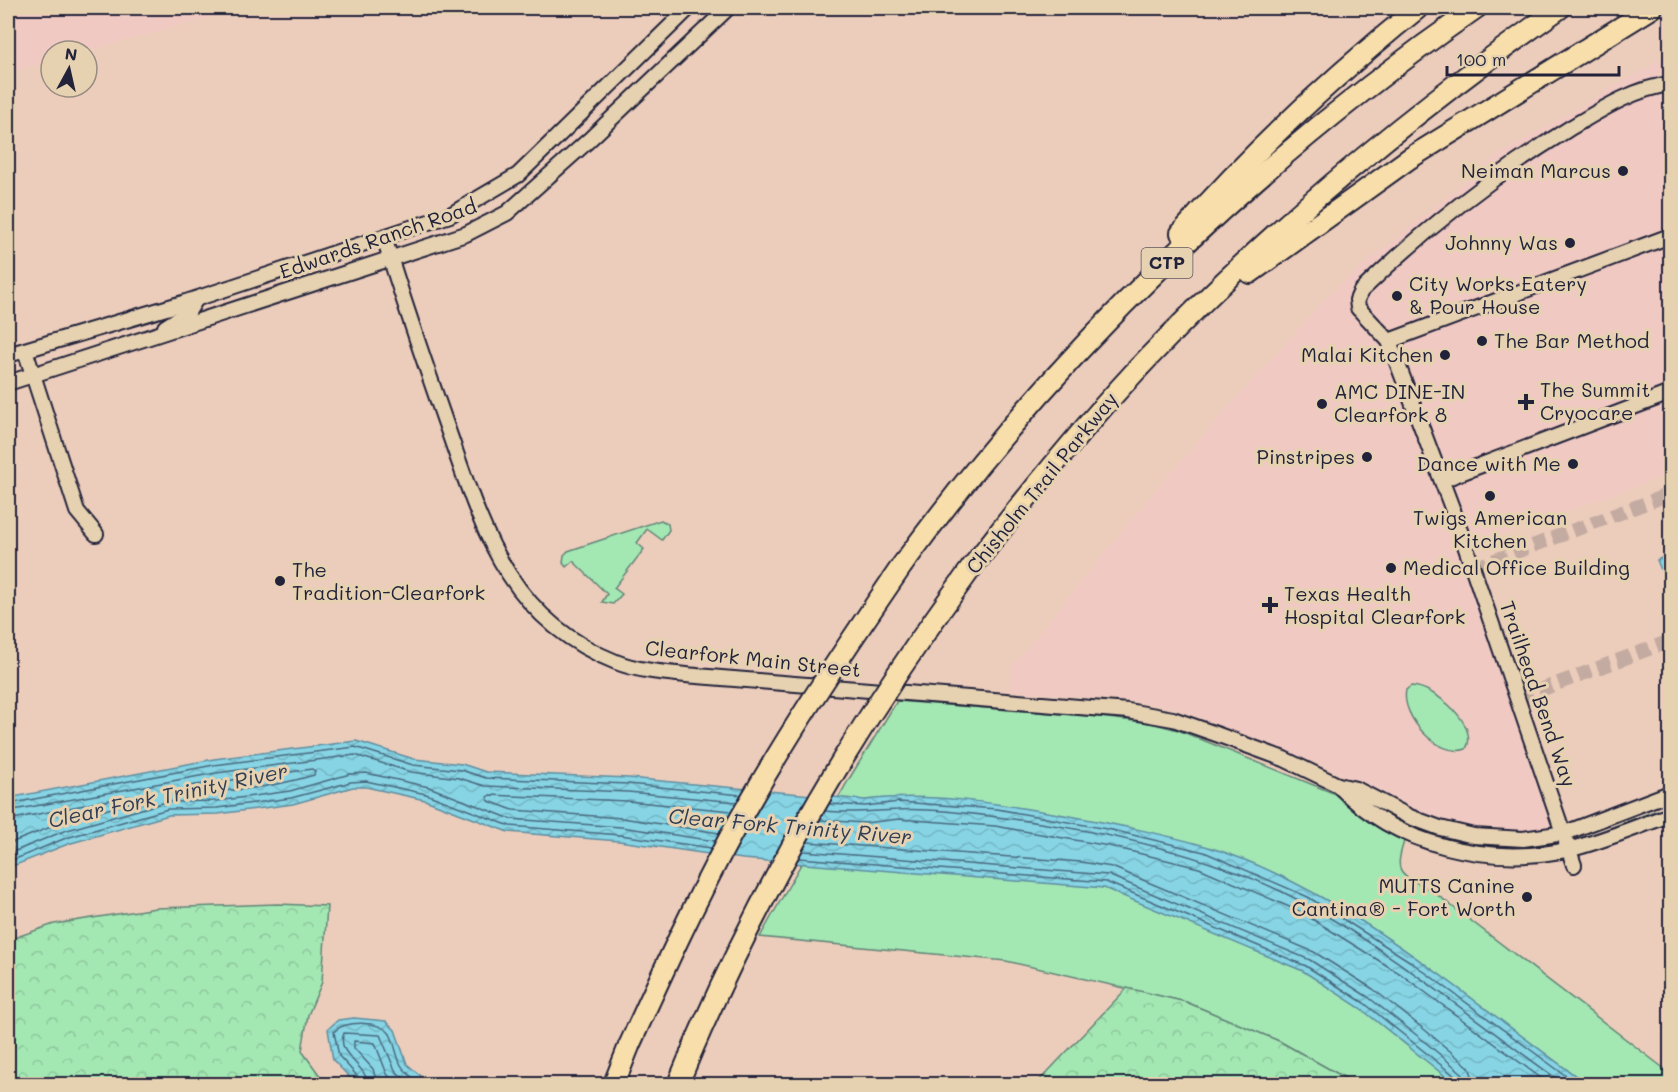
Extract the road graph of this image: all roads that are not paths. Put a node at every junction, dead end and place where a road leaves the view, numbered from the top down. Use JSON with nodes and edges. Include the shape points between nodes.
{"nodes":[{"id":1,"x":689,"y":8,"type":"edge"},
{"id":2,"x":728,"y":8,"type":"edge"},
{"id":3,"x":1418,"y":8,"type":"edge"},
{"id":4,"x":1476,"y":8,"type":"edge"},
{"id":5,"x":1560,"y":8,"type":"edge"},
{"id":6,"x":1652,"y":8,"type":"edge"},
{"id":7,"x":1671,"y":84,"type":"edge"},
{"id":8,"x":554,"y":140,"type":"junction"},
{"id":9,"x":571,"y":156,"type":"junction"},
{"id":10,"x":1671,"y":236,"type":"edge"},
{"id":11,"x":384,"y":237,"type":"junction"},
{"id":12,"x":390,"y":258,"type":"junction"},
{"id":13,"x":196,"y":299,"type":"junction"},
{"id":14,"x":1180,"y":325,"type":"junction"},
{"id":15,"x":142,"y":340,"type":"junction"},
{"id":16,"x":1389,"y":341,"type":"junction"},
{"id":17,"x":25,"y":350,"type":"junction"},
{"id":18,"x":8,"y":355,"type":"edge"},
{"id":19,"x":1062,"y":367,"type":"junction"},
{"id":20,"x":33,"y":375,"type":"junction"},
{"id":21,"x":8,"y":383,"type":"edge"},
{"id":22,"x":1671,"y":393,"type":"edge"},
{"id":23,"x":1442,"y":480,"type":"junction"},
{"id":24,"x":96,"y":534,"type":"dead end"},
{"id":25,"x":1338,"y":785,"type":"junction"},
{"id":26,"x":1671,"y":792,"type":"edge"},
{"id":27,"x":1671,"y":815,"type":"edge"},
{"id":28,"x":1565,"y":833,"type":"junction"},
{"id":29,"x":1570,"y":849,"type":"junction"},
{"id":30,"x":1574,"y":865,"type":"dead end"},
{"id":31,"x":614,"y":1084,"type":"edge"},
{"id":32,"x":678,"y":1084,"type":"edge"}],
"edges":[{"from":1,"to":8,"type":"street","name":"Edwards Ranch Road"},
{"from":2,"to":9,"type":"street","name":"Edwards Ranch Road"},
{"from":3,"to":19,"type":"highway","via":[[1356,60],[1219,190]]},
{"from":4,"to":19,"type":"highway","number":"CTP","via":[[1376,80],[1256,179]]},
{"from":5,"to":14,"type":"highway","name":"Chisholm Trail Parkway","number":"CTP","via":[[1377,146],[1286,223]]},
{"from":6,"to":14,"type":"highway","via":[[1372,183]]},
{"from":7,"to":16,"type":"street","name":"Trailhead Bend Way","via":[[1658,85],[1607,106],[1529,154],[1415,241],[1361,291],[1357,300],[1361,314]]},
{"from":8,"to":9,"type":"street"},
{"from":8,"to":11,"type":"street","name":"Edwards Ranch Road","via":[[518,176],[450,215]]},
{"from":9,"to":12,"type":"street","name":"Edwards Ranch Road","via":[[507,213],[466,234]]},
{"from":10,"to":16,"type":"street"},
{"from":11,"to":12,"type":"street","name":"Clearfork Main Street"},
{"from":11,"to":13,"type":"street","name":"Edwards Ranch Road"},
{"from":12,"to":15,"type":"street","name":"Edwards Ranch Road"},
{"from":12,"to":25,"type":"street","name":"Clearfork Main Street","via":[[481,525],[499,562],[526,598],[561,631],[590,649],[617,662],[655,671],[1128,711],[1173,719],[1284,759]]},
{"from":13,"to":15,"type":"street","via":[[188,312]]},
{"from":13,"to":17,"type":"street","name":"Edwards Ranch Road"},
{"from":14,"to":32,"type":"highway","name":"Chisholm Trail Parkway","number":"CTP","bridge":true,"via":[[1066,449],[972,567],[891,680],[810,811],[748,926]]},
{"from":15,"to":20,"type":"street","name":"Edwards Ranch Road"},
{"from":16,"to":23,"type":"street","name":"Trailhead Bend Way"},
{"from":17,"to":18,"type":"street","name":"Edwards Ranch Road"},
{"from":17,"to":20,"type":"street"},
{"from":19,"to":31,"type":"highway","number":"CTP","bridge":true,"via":[[989,450],[830,670],[747,807],[700,894]]},
{"from":20,"to":21,"type":"street","name":"Edwards Ranch Road"},
{"from":20,"to":24,"type":"street","via":[[77,511]]},
{"from":22,"to":23,"type":"street"},
{"from":23,"to":28,"type":"street","name":"Trailhead Bend Way"},
{"from":25,"to":28,"type":"street","name":"Clearfork Main Street","via":[[1356,789],[1410,817],[1474,836],[1523,839]]},
{"from":25,"to":29,"type":"street","name":"Clearfork Main Street","via":[[1392,828],[1442,846],[1516,854]]},
{"from":26,"to":28,"type":"street","name":"Clearfork Main Street"},
{"from":27,"to":29,"type":"street","name":"Clearfork Main Street"},
{"from":28,"to":29,"type":"street","name":"Trailhead Bend Way"},
{"from":29,"to":30,"type":"street","name":"Trailhead Bend Way"}]}
